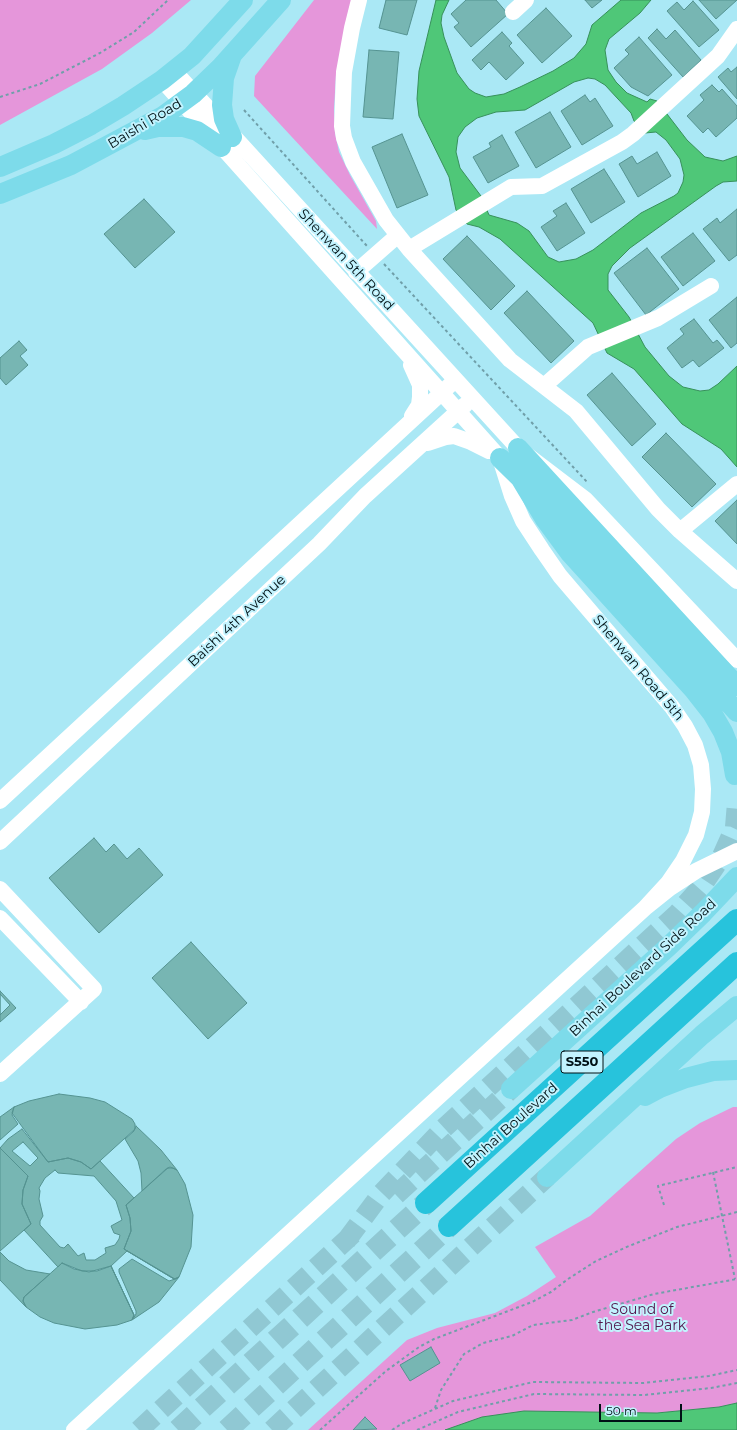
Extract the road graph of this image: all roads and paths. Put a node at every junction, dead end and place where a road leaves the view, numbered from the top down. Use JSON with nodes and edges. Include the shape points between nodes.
{"nodes":[{"id":1,"x":168,"y":0,"type":"edge"},
{"id":2,"x":242,"y":0,"type":"edge"},
{"id":3,"x":281,"y":0,"type":"edge"},
{"id":4,"x":359,"y":0,"type":"edge"},
{"id":5,"x":526,"y":0,"type":"edge"},
{"id":6,"x":513,"y":12,"type":"dead end"},
{"id":7,"x":737,"y":29,"type":"edge"},
{"id":8,"x":231,"y":57,"type":"junction"},
{"id":9,"x":168,"y":76,"type":"junction"},
{"id":10,"x":0,"y":97,"type":"edge"},
{"id":11,"x":187,"y":98,"type":"junction"},
{"id":12,"x":244,"y":110,"type":"dead end"},
{"id":13,"x":133,"y":133,"type":"junction"},
{"id":14,"x":226,"y":142,"type":"junction"},
{"id":15,"x":0,"y":167,"type":"edge"},
{"id":16,"x":0,"y":194,"type":"edge"},
{"id":17,"x":397,"y":236,"type":"junction"},
{"id":18,"x":409,"y":249,"type":"junction"},
{"id":19,"x":376,"y":255,"type":"junction"},
{"id":20,"x":356,"y":272,"type":"junction"},
{"id":21,"x":711,"y":286,"type":"dead end"},
{"id":22,"x":403,"y":350,"type":"junction"},
{"id":23,"x":456,"y":380,"type":"junction"},
{"id":24,"x":544,"y":386,"type":"junction"},
{"id":25,"x":442,"y":393,"type":"junction"},
{"id":26,"x":473,"y":399,"type":"junction"},
{"id":27,"x":458,"y":412,"type":"junction"},
{"id":28,"x":404,"y":426,"type":"junction"},
{"id":29,"x":419,"y":447,"type":"junction"},
{"id":30,"x":518,"y":448,"type":"junction"},
{"id":31,"x":500,"y":458,"type":"junction"},
{"id":32,"x":521,"y":479,"type":"junction"},
{"id":33,"x":734,"y":486,"type":"edge"},
{"id":34,"x":591,"y":487,"type":"dead end"},
{"id":35,"x":680,"y":531,"type":"junction"},
{"id":36,"x":589,"y":537,"type":"junction"},
{"id":37,"x":737,"y":581,"type":"edge"},
{"id":38,"x":737,"y":660,"type":"edge"},
{"id":39,"x":737,"y":686,"type":"edge"},
{"id":40,"x":737,"y":712,"type":"edge"},
{"id":41,"x":735,"y":775,"type":"dead end"},
{"id":42,"x":0,"y":801,"type":"edge"},
{"id":43,"x":0,"y":842,"type":"edge"},
{"id":44,"x":737,"y":851,"type":"edge"},
{"id":45,"x":737,"y":877,"type":"edge"},
{"id":46,"x":0,"y":888,"type":"edge"},
{"id":47,"x":645,"y":908,"type":"junction"},
{"id":48,"x":0,"y":918,"type":"edge"},
{"id":49,"x":737,"y":920,"type":"edge"},
{"id":50,"x":737,"y":963,"type":"edge"},
{"id":51,"x":80,"y":1002,"type":"junction"},
{"id":52,"x":737,"y":1006,"type":"edge"},
{"id":53,"x":737,"y":1070,"type":"edge"},
{"id":54,"x":0,"y":1074,"type":"edge"},
{"id":55,"x":511,"y":1089,"type":"tunnel mouth"},
{"id":56,"x":613,"y":1117,"type":"junction"},
{"id":57,"x":737,"y":1167,"type":"edge"},
{"id":58,"x":713,"y":1172,"type":"junction"},
{"id":59,"x":547,"y":1177,"type":"tunnel mouth"},
{"id":60,"x":426,"y":1203,"type":"tunnel mouth"},
{"id":61,"x":664,"y":1205,"type":"dead end"},
{"id":62,"x":737,"y":1212,"type":"edge"},
{"id":63,"x":722,"y":1215,"type":"junction"},
{"id":64,"x":449,"y":1226,"type":"tunnel mouth"},
{"id":65,"x":736,"y":1279,"type":"edge"},
{"id":66,"x":737,"y":1370,"type":"edge"},
{"id":67,"x":737,"y":1383,"type":"edge"},
{"id":68,"x":435,"y":1409,"type":"junction"},
{"id":69,"x":74,"y":1430,"type":"edge"},
{"id":70,"x":320,"y":1430,"type":"edge"},
{"id":71,"x":392,"y":1430,"type":"edge"},
{"id":72,"x":417,"y":1430,"type":"edge"}],
"edges":[{"from":1,"to":10,"type":"path","via":[[134,32],[100,53],[40,84]]},
{"from":2,"to":9,"type":"main road","name":"Baishi Road","via":[[192,56]]},
{"from":3,"to":8,"type":"main road","name":"Baishi Road"},
{"from":4,"to":17,"type":"street","via":[[344,72],[341,111],[344,138],[353,162]]},
{"from":5,"to":6,"type":"street"},
{"from":7,"to":18,"type":"street","via":[[718,56],[633,134],[542,186],[511,187]]},
{"from":8,"to":11,"type":"main road","name":"Baishi Road"},
{"from":8,"to":14,"type":"main road","via":[[224,78],[222,105]]},
{"from":9,"to":11,"type":"street","name":"Shenwan 5th Road"},
{"from":9,"to":15,"type":"main road","name":"Baishi Road","via":[[91,124],[54,144]]},
{"from":11,"to":13,"type":"main road","name":"Baishi Road","via":[[163,116]]},
{"from":11,"to":14,"type":"street","name":"Shenwan 5th Road"},
{"from":12,"to":19,"type":"path"},
{"from":13,"to":14,"type":"main road","via":[[158,127],[183,127]]},
{"from":13,"to":16,"type":"main road","name":"Baishi Road","via":[[71,165]]},
{"from":14,"to":20,"type":"street","name":"Shenwan 5th Road"},
{"from":14,"to":22,"type":"street","name":"Shenwan 5th Road"},
{"from":17,"to":18,"type":"street"},
{"from":17,"to":19,"type":"street"},
{"from":18,"to":24,"type":"street","via":[[515,365]]},
{"from":19,"to":20,"type":"street"},
{"from":19,"to":34,"type":"path"},
{"from":20,"to":23,"type":"street","name":"Shenwan 5th Road"},
{"from":21,"to":24,"type":"street","via":[[658,318],[588,347]]},
{"from":22,"to":25,"type":"street","name":"Shenwan 5th Road"},
{"from":22,"to":28,"type":"street","via":[[420,385],[420,397],[415,412]]},
{"from":23,"to":25,"type":"street","name":"Baishi 4th Avenue"},
{"from":23,"to":26,"type":"street","name":"Shenwan 5th Road"},
{"from":24,"to":35,"type":"street","via":[[576,411],[642,491]]},
{"from":25,"to":27,"type":"street","name":"Shenwan 5th Road"},
{"from":25,"to":28,"type":"street","name":"Baishi 4th Avenue"},
{"from":26,"to":27,"type":"street","name":"Baishi 4th Avenue"},
{"from":26,"to":30,"type":"street","name":"Shenwan 5th Road"},
{"from":27,"to":29,"type":"street","name":"Baishi 4th Avenue"},
{"from":27,"to":31,"type":"street","name":"Shenwan 5th Road"},
{"from":28,"to":42,"type":"street","name":"Baishi 4th Avenue"},
{"from":29,"to":31,"type":"street","via":[[437,439],[454,436]]},
{"from":29,"to":43,"type":"street","name":"Baishi 4th Avenue"},
{"from":30,"to":36,"type":"main road"},
{"from":30,"to":38,"type":"street","via":[[585,499]]},
{"from":31,"to":32,"type":"main road"},
{"from":31,"to":47,"type":"street","name":"Shenwan Road 5th","via":[[512,496],[523,520],[542,550],[560,576],[672,707],[695,746],[701,765],[703,790],[702,812],[696,835],[676,872]]},
{"from":32,"to":36,"type":"main road"},
{"from":32,"to":41,"type":"main road","via":[[563,544],[712,713],[731,752]]},
{"from":33,"to":35,"type":"street"},
{"from":35,"to":37,"type":"street"},
{"from":36,"to":39,"type":"main road"},
{"from":36,"to":40,"type":"main road"},
{"from":44,"to":47,"type":"street","via":[[696,871]]},
{"from":45,"to":55,"type":"main road","name":"Binhai Boulevard Side Road","via":[[669,946]]},
{"from":46,"to":51,"type":"street","via":[[94,989]]},
{"from":47,"to":69,"type":"street"},
{"from":48,"to":51,"type":"street"},
{"from":49,"to":60,"type":"highway","name":"Binhai Boulevard","number":"S550"},
{"from":50,"to":64,"type":"highway","number":"S550"},
{"from":51,"to":54,"type":"street"},
{"from":52,"to":56,"type":"main road"},
{"from":53,"to":56,"type":"main road","via":[[713,1071],[686,1078],[635,1101]]},
{"from":56,"to":59,"type":"main road"},
{"from":57,"to":58,"type":"path"},
{"from":58,"to":61,"type":"path","via":[[658,1186]]},
{"from":58,"to":63,"type":"path"},
{"from":62,"to":63,"type":"path"},
{"from":63,"to":65,"type":"path"},
{"from":63,"to":70,"type":"path","via":[[677,1227],[629,1246],[596,1261],[532,1302],[434,1339],[386,1371]]},
{"from":65,"to":68,"type":"path","via":[[654,1294],[572,1320],[534,1325],[512,1336],[483,1343],[464,1354],[441,1390]]},
{"from":66,"to":68,"type":"path","via":[[709,1376],[643,1383],[533,1382],[453,1401]]},
{"from":67,"to":72,"type":"path","via":[[644,1395],[534,1394],[458,1412]]},
{"from":68,"to":71,"type":"path","via":[[403,1422]]}]}
